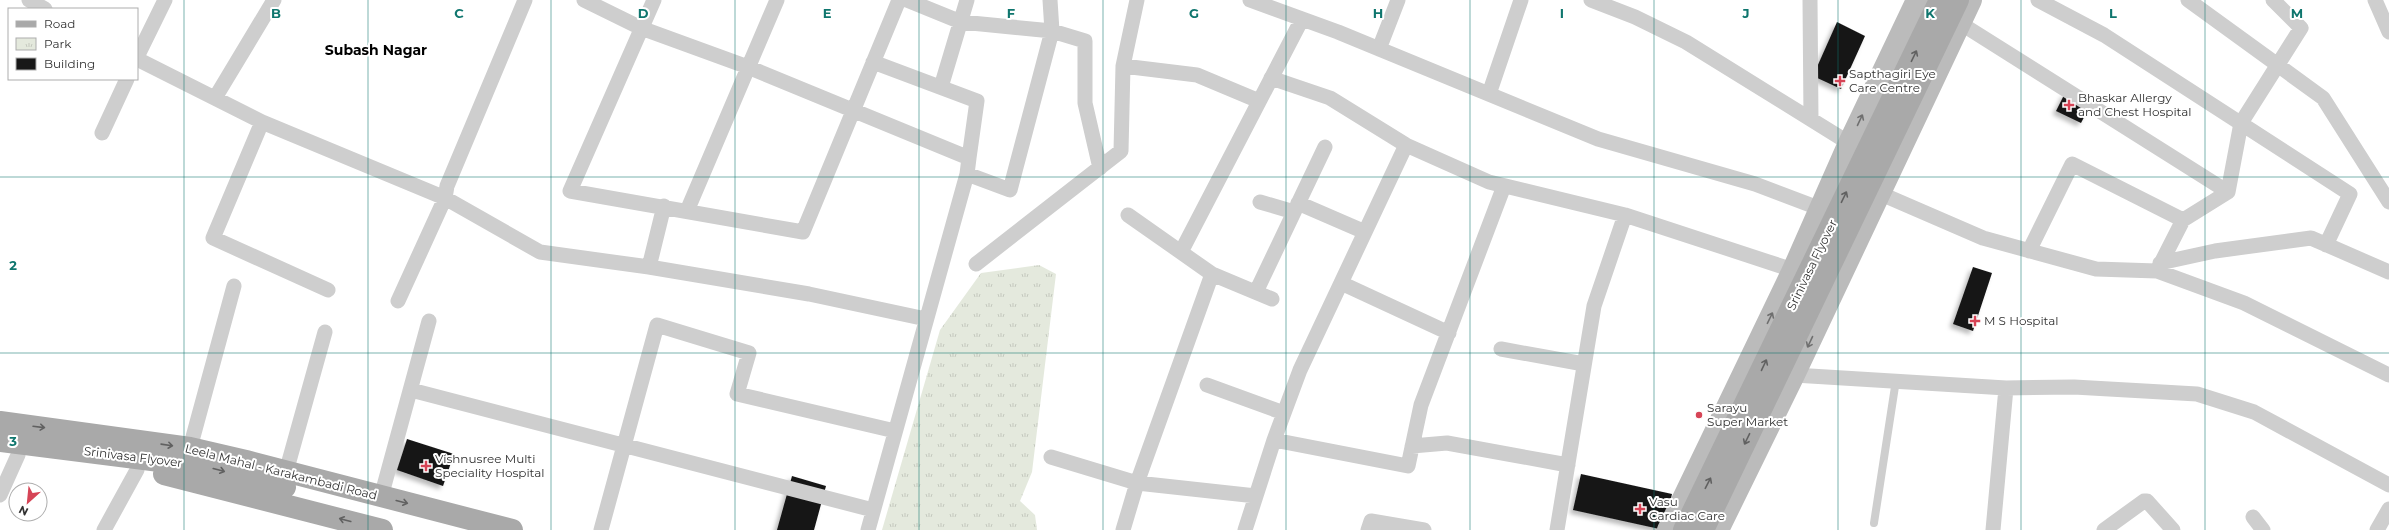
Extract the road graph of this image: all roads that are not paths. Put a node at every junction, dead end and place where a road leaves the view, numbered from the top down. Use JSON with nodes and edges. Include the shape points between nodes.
{"nodes":[{"id":1,"x":29,"y":0,"type":"edge"},
{"id":2,"x":165,"y":0,"type":"edge"},
{"id":3,"x":274,"y":0,"type":"edge"},
{"id":4,"x":525,"y":0,"type":"edge"},
{"id":5,"x":584,"y":0,"type":"edge"},
{"id":6,"x":654,"y":0,"type":"edge"},
{"id":7,"x":777,"y":0,"type":"edge"},
{"id":8,"x":899,"y":0,"type":"edge"},
{"id":9,"x":907,"y":0,"type":"edge"},
{"id":10,"x":967,"y":0,"type":"edge"},
{"id":11,"x":1050,"y":0,"type":"edge"},
{"id":12,"x":1137,"y":0,"type":"edge"},
{"id":13,"x":1250,"y":0,"type":"edge"},
{"id":14,"x":1398,"y":0,"type":"edge"},
{"id":15,"x":1521,"y":0,"type":"edge"},
{"id":16,"x":1591,"y":0,"type":"edge"},
{"id":17,"x":1810,"y":0,"type":"edge"},
{"id":18,"x":1917,"y":0,"type":"edge"},
{"id":19,"x":1940,"y":0,"type":"edge"},
{"id":20,"x":1958,"y":0,"type":"edge"},
{"id":21,"x":1971,"y":0,"type":"edge"},
{"id":22,"x":2038,"y":0,"type":"edge"},
{"id":23,"x":2188,"y":0,"type":"edge"},
{"id":24,"x":2273,"y":0,"type":"edge"},
{"id":25,"x":2375,"y":0,"type":"edge"},
{"id":26,"x":43,"y":8,"type":"edge"},
{"id":27,"x":1302,"y":19,"type":"junction"},
{"id":28,"x":960,"y":22,"type":"junction"},
{"id":29,"x":1960,"y":23,"type":"junction"},
{"id":30,"x":641,"y":28,"type":"junction"},
{"id":31,"x":1052,"y":31,"type":"junction"},
{"id":32,"x":2389,"y":32,"type":"edge"},
{"id":33,"x":1379,"y":49,"type":"junction"},
{"id":34,"x":138,"y":56,"type":"edge"},
{"id":35,"x":138,"y":59,"type":"edge"},
{"id":36,"x":873,"y":62,"type":"junction"},
{"id":37,"x":2278,"y":65,"type":"junction"},
{"id":38,"x":1123,"y":66,"type":"junction"},
{"id":39,"x":748,"y":67,"type":"junction"},
{"id":40,"x":1271,"y":78,"type":"junction"},
{"id":41,"x":127,"y":80,"type":"edge"},
{"id":42,"x":941,"y":87,"type":"junction"},
{"id":43,"x":1489,"y":94,"type":"junction"},
{"id":44,"x":215,"y":98,"type":"junction"},
{"id":45,"x":1259,"y":101,"type":"junction"},
{"id":46,"x":854,"y":111,"type":"junction"},
{"id":47,"x":1810,"y":120,"type":"junction"},
{"id":48,"x":262,"y":122,"type":"junction"},
{"id":49,"x":2241,"y":123,"type":"junction"},
{"id":50,"x":102,"y":133,"type":"dead end"},
{"id":51,"x":1849,"y":143,"type":"junction"},
{"id":52,"x":1406,"y":145,"type":"junction"},
{"id":53,"x":1324,"y":147,"type":"dead end"},
{"id":54,"x":969,"y":158,"type":"junction"},
{"id":55,"x":1100,"y":168,"type":"junction"},
{"id":56,"x":967,"y":174,"type":"junction"},
{"id":57,"x":1504,"y":186,"type":"junction"},
{"id":58,"x":1879,"y":192,"type":"junction"},
{"id":59,"x":2228,"y":192,"type":"junction"},
{"id":60,"x":445,"y":198,"type":"junction"},
{"id":61,"x":1260,"y":202,"type":"dead end"},
{"id":62,"x":2389,"y":202,"type":"edge"},
{"id":63,"x":664,"y":206,"type":"junction"},
{"id":64,"x":1296,"y":208,"type":"junction"},
{"id":65,"x":1821,"y":209,"type":"junction"},
{"id":66,"x":687,"y":211,"type":"junction"},
{"id":67,"x":1128,"y":215,"type":"dead end"},
{"id":68,"x":1625,"y":215,"type":"junction"},
{"id":69,"x":2183,"y":220,"type":"junction"},
{"id":70,"x":1365,"y":232,"type":"junction"},
{"id":71,"x":2326,"y":245,"type":"junction"},
{"id":72,"x":2030,"y":251,"type":"junction"},
{"id":73,"x":1181,"y":252,"type":"junction"},
{"id":74,"x":976,"y":264,"type":"dead end"},
{"id":75,"x":649,"y":267,"type":"junction"},
{"id":76,"x":2159,"y":267,"type":"junction"},
{"id":77,"x":1793,"y":270,"type":"junction"},
{"id":78,"x":2389,"y":272,"type":"edge"},
{"id":79,"x":1212,"y":274,"type":"junction"},
{"id":80,"x":1341,"y":283,"type":"junction"},
{"id":81,"x":234,"y":286,"type":"dead end"},
{"id":82,"x":328,"y":290,"type":"dead end"},
{"id":83,"x":1256,"y":292,"type":"junction"},
{"id":84,"x":1272,"y":299,"type":"dead end"},
{"id":85,"x":398,"y":301,"type":"dead end"},
{"id":86,"x":926,"y":320,"type":"junction"},
{"id":87,"x":429,"y":321,"type":"dead end"},
{"id":88,"x":325,"y":332,"type":"dead end"},
{"id":89,"x":1449,"y":333,"type":"junction"},
{"id":90,"x":1501,"y":348,"type":"dead end"},
{"id":91,"x":1584,"y":364,"type":"junction"},
{"id":92,"x":2389,"y":375,"type":"edge"},
{"id":93,"x":1794,"y":376,"type":"junction"},
{"id":94,"x":1896,"y":380,"type":"junction"},
{"id":95,"x":1207,"y":385,"type":"dead end"},
{"id":96,"x":2006,"y":388,"type":"junction"},
{"id":97,"x":411,"y":390,"type":"junction"},
{"id":98,"x":1284,"y":413,"type":"junction"},
{"id":99,"x":0,"y":422,"type":"edge"},
{"id":100,"x":895,"y":431,"type":"junction"},
{"id":101,"x":0,"y":440,"type":"edge"},
{"id":102,"x":1274,"y":440,"type":"junction"},
{"id":103,"x":625,"y":445,"type":"junction"},
{"id":104,"x":1412,"y":446,"type":"junction"},
{"id":105,"x":190,"y":448,"type":"junction"},
{"id":106,"x":9,"y":454,"type":"edge"},
{"id":107,"x":1051,"y":457,"type":"dead end"},
{"id":108,"x":1568,"y":465,"type":"junction"},
{"id":109,"x":137,"y":470,"type":"junction"},
{"id":110,"x":286,"y":472,"type":"junction"},
{"id":111,"x":1137,"y":483,"type":"junction"},
{"id":112,"x":2389,"y":485,"type":"edge"},
{"id":113,"x":0,"y":495,"type":"edge"},
{"id":114,"x":1256,"y":496,"type":"junction"},
{"id":115,"x":382,"y":497,"type":"junction"},
{"id":116,"x":2389,"y":509,"type":"edge"},
{"id":117,"x":873,"y":510,"type":"junction"},
{"id":118,"x":2253,"y":517,"type":"dead end"},
{"id":119,"x":1874,"y":523,"type":"dead end"},
{"id":120,"x":104,"y":530,"type":"edge"},
{"id":121,"x":382,"y":530,"type":"edge"},
{"id":122,"x":450,"y":530,"type":"edge"},
{"id":123,"x":512,"y":530,"type":"edge"},
{"id":124,"x":601,"y":530,"type":"edge"},
{"id":125,"x":868,"y":530,"type":"edge"},
{"id":126,"x":1123,"y":530,"type":"edge"},
{"id":127,"x":1245,"y":530,"type":"edge"},
{"id":128,"x":1368,"y":530,"type":"edge"},
{"id":129,"x":1424,"y":530,"type":"edge"},
{"id":130,"x":1557,"y":530,"type":"edge"},
{"id":131,"x":1668,"y":530,"type":"edge"},
{"id":132,"x":1684,"y":530,"type":"edge"},
{"id":133,"x":1703,"y":530,"type":"edge"},
{"id":134,"x":1718,"y":530,"type":"edge"},
{"id":135,"x":1993,"y":530,"type":"edge"},
{"id":136,"x":2104,"y":530,"type":"edge"},
{"id":137,"x":2173,"y":530,"type":"edge"},
{"id":138,"x":2263,"y":530,"type":"edge"},
{"id":139,"x":2377,"y":530,"type":"edge"}],
"edges":[{"from":1,"to":26,"type":"street"},
{"from":2,"to":34,"type":"street"},
{"from":3,"to":44,"type":"street"},
{"from":4,"to":60,"type":"street","via":[[447,186]]},
{"from":5,"to":30,"type":"street"},
{"from":6,"to":30,"type":"street"},
{"from":7,"to":39,"type":"street"},
{"from":8,"to":36,"type":"street"},
{"from":9,"to":28,"type":"street"},
{"from":10,"to":28,"type":"street"},
{"from":11,"to":31,"type":"street"},
{"from":12,"to":38,"type":"street"},
{"from":13,"to":27,"type":"street"},
{"from":14,"to":33,"type":"street"},
{"from":15,"to":43,"type":"street"},
{"from":16,"to":47,"type":"street","via":[[1635,17],[1686,42]]},
{"from":17,"to":47,"type":"street"},
{"from":51,"to":18,"type":"street","one_way":true},
{"from":132,"to":19,"type":"main road","name":"Srinivasa Flyover","one_way":true},
{"from":20,"to":133,"type":"main road","name":"Srinivasa Flyover","one_way":true},
{"from":21,"to":29,"type":"street"},
{"from":22,"to":49,"type":"street","via":[[2104,35]]},
{"from":23,"to":37,"type":"street"},
{"from":24,"to":37,"type":"street","via":[[2300,28]]},
{"from":25,"to":32,"type":"street"},
{"from":27,"to":33,"type":"street"},
{"from":27,"to":40,"type":"street"},
{"from":28,"to":31,"type":"street"},
{"from":28,"to":42,"type":"street"},
{"from":29,"to":58,"type":"street"},
{"from":29,"to":59,"type":"street"},
{"from":30,"to":39,"type":"street"},
{"from":30,"to":63,"type":"street","via":[[570,191]]},
{"from":31,"to":55,"type":"street","via":[[1085,41],[1085,103]]},
{"from":31,"to":56,"type":"street","via":[[1010,190]]},
{"from":33,"to":43,"type":"street"},
{"from":35,"to":44,"type":"street"},
{"from":36,"to":42,"type":"street"},
{"from":36,"to":46,"type":"street"},
{"from":37,"to":49,"type":"street"},
{"from":37,"to":62,"type":"street","via":[[2323,98]]},
{"from":38,"to":45,"type":"street","via":[[1197,75]]},
{"from":38,"to":55,"type":"street","via":[[1121,151]]},
{"from":39,"to":46,"type":"street"},
{"from":39,"to":66,"type":"street"},
{"from":40,"to":45,"type":"street"},
{"from":40,"to":52,"type":"street","via":[[1330,98]]},
{"from":41,"to":50,"type":"street"},
{"from":42,"to":54,"type":"street","via":[[977,101]]},
{"from":43,"to":65,"type":"street","via":[[1598,139],[1755,184]]},
{"from":44,"to":48,"type":"street"},
{"from":45,"to":73,"type":"street"},
{"from":46,"to":54,"type":"street"},
{"from":46,"to":66,"type":"street","via":[[802,232]]},
{"from":47,"to":51,"type":"street"},
{"from":48,"to":60,"type":"street"},
{"from":48,"to":82,"type":"street","via":[[213,238]]},
{"from":49,"to":59,"type":"street"},
{"from":49,"to":71,"type":"street","via":[[2350,194]]},
{"from":51,"to":65,"type":"street"},
{"from":52,"to":57,"type":"street","via":[[1489,182]]},
{"from":52,"to":70,"type":"street"},
{"from":53,"to":64,"type":"street"},
{"from":54,"to":56,"type":"street"},
{"from":55,"to":74,"type":"street"},
{"from":56,"to":86,"type":"street"},
{"from":57,"to":68,"type":"street"},
{"from":57,"to":89,"type":"street"},
{"from":58,"to":72,"type":"street","via":[[1983,238]]},
{"from":58,"to":93,"type":"street","one_way":true},
{"from":59,"to":69,"type":"street"},
{"from":60,"to":75,"type":"street","via":[[540,252]]},
{"from":60,"to":85,"type":"street"},
{"from":61,"to":64,"type":"street"},
{"from":63,"to":66,"type":"street"},
{"from":63,"to":75,"type":"street"},
{"from":64,"to":70,"type":"street"},
{"from":64,"to":83,"type":"street"},
{"from":65,"to":77,"type":"street"},
{"from":67,"to":73,"type":"street"},
{"from":68,"to":77,"type":"street"},
{"from":68,"to":91,"type":"street","via":[[1594,306]]},
{"from":69,"to":72,"type":"street","via":[[2072,164]]},
{"from":69,"to":76,"type":"street"},
{"from":70,"to":80,"type":"street"},
{"from":71,"to":76,"type":"street","via":[[2311,238],[2215,250]]},
{"from":71,"to":78,"type":"street"},
{"from":72,"to":76,"type":"street","via":[[2096,269]]},
{"from":73,"to":79,"type":"street"},
{"from":75,"to":86,"type":"street","via":[[809,294]]},
{"from":76,"to":92,"type":"street","via":[[2244,303]]},
{"from":131,"to":77,"type":"street","one_way":true},
{"from":79,"to":83,"type":"street"},
{"from":79,"to":111,"type":"street"},
{"from":80,"to":89,"type":"street"},
{"from":80,"to":98,"type":"street","via":[[1300,370]]},
{"from":81,"to":105,"type":"street"},
{"from":83,"to":84,"type":"street"},
{"from":86,"to":100,"type":"street"},
{"from":87,"to":97,"type":"street"},
{"from":88,"to":110,"type":"street"},
{"from":89,"to":104,"type":"street","via":[[1421,405]]},
{"from":90,"to":91,"type":"street"},
{"from":91,"to":108,"type":"street"},
{"from":93,"to":94,"type":"street"},
{"from":93,"to":134,"type":"street"},
{"from":94,"to":96,"type":"street"},
{"from":94,"to":119,"type":"lane"},
{"from":95,"to":98,"type":"street"},
{"from":96,"to":112,"type":"street","via":[[2074,387],[2197,394],[2254,412]]},
{"from":96,"to":135,"type":"street"},
{"from":97,"to":103,"type":"street"},
{"from":97,"to":115,"type":"street"},
{"from":98,"to":102,"type":"street"},
{"from":99,"to":105,"type":"main road","name":"Leela Mahal - Karakambadi Road","one_way":true},
{"from":100,"to":103,"type":"street","via":[[737,394],[749,353],[657,325]]},
{"from":100,"to":117,"type":"street"},
{"from":101,"to":122,"type":"main road","name":"Srinivasa Flyover","one_way":true,"via":[[207,467]]},
{"from":102,"to":104,"type":"street","via":[[1408,466]]},
{"from":102,"to":114,"type":"street"},
{"from":103,"to":117,"type":"street"},
{"from":103,"to":124,"type":"street"},
{"from":104,"to":108,"type":"street","via":[[1447,443]]},
{"from":105,"to":110,"type":"main road","name":"Leela Mahal - Karakambadi Road"},
{"from":106,"to":109,"type":"main road"},
{"from":106,"to":113,"type":"street"},
{"from":107,"to":111,"type":"street"},
{"from":108,"to":130,"type":"street"},
{"from":109,"to":120,"type":"street"},
{"from":121,"to":109,"type":"main road","one_way":true,"via":[[173,475]]},
{"from":110,"to":115,"type":"main road","name":"Leela Mahal - Karakambadi Road"},
{"from":111,"to":114,"type":"street"},
{"from":111,"to":126,"type":"street"},
{"from":114,"to":127,"type":"street"},
{"from":115,"to":123,"type":"main road","name":"Leela Mahal - Karakambadi Road","one_way":true},
{"from":116,"to":139,"type":"street"},
{"from":117,"to":125,"type":"street"},
{"from":118,"to":138,"type":"street"},
{"from":128,"to":129,"type":"street","via":[[1371,521]]},
{"from":136,"to":137,"type":"street","via":[[2144,501],[2149,502]]}]}
